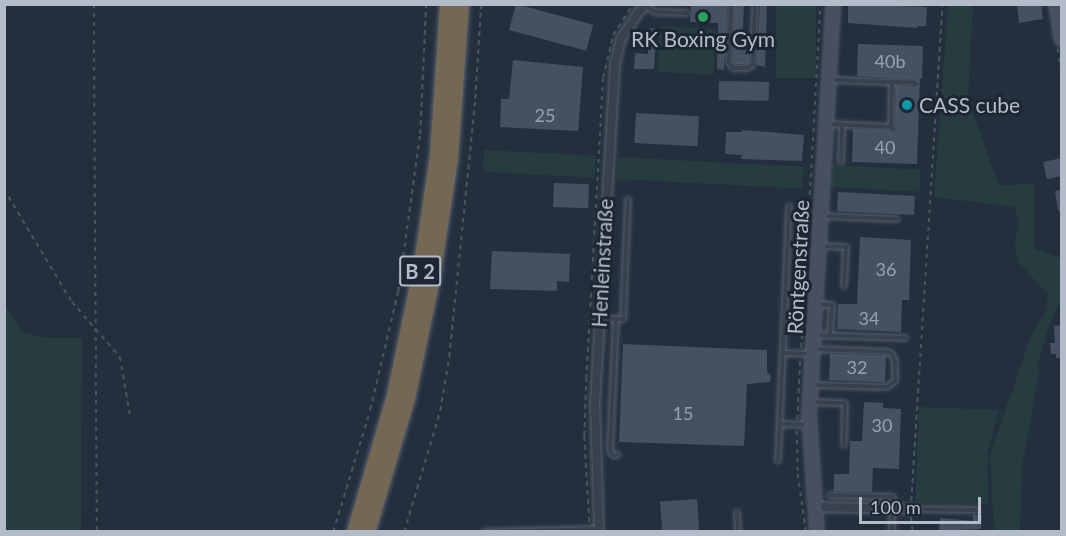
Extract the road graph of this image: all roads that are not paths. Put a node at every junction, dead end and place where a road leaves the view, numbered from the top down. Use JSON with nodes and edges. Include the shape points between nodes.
{"nodes":[{"id":1,"x":447,"y":4,"type":"edge"},
{"id":2,"x":731,"y":4,"type":"edge"},
{"id":3,"x":755,"y":4,"type":"edge"},
{"id":4,"x":833,"y":4,"type":"edge"},
{"id":5,"x":1056,"y":4,"type":"edge"},
{"id":6,"x":646,"y":5,"type":"edge"},
{"id":7,"x":462,"y":9,"type":"edge"},
{"id":8,"x":687,"y":13,"type":"dead end"},
{"id":9,"x":1062,"y":40,"type":"edge"},
{"id":10,"x":828,"y":80,"type":"junction"},
{"id":11,"x":892,"y":82,"type":"junction"},
{"id":12,"x":915,"y":83,"type":"dead end"},
{"id":13,"x":826,"y":124,"type":"junction"},
{"id":14,"x":843,"y":125,"type":"junction"},
{"id":15,"x":841,"y":162,"type":"dead end"},
{"id":16,"x":628,"y":199,"type":"dead end"},
{"id":17,"x":789,"y":206,"type":"dead end"},
{"id":18,"x":821,"y":216,"type":"junction"},
{"id":19,"x":897,"y":219,"type":"dead end"},
{"id":20,"x":819,"y":246,"type":"junction"},
{"id":21,"x":844,"y":286,"type":"dead end"},
{"id":22,"x":816,"y":304,"type":"junction"},
{"id":23,"x":600,"y":319,"type":"junction"},
{"id":24,"x":616,"y":319,"type":"junction"},
{"id":25,"x":814,"y":335,"type":"junction"},
{"id":26,"x":830,"y":336,"type":"junction"},
{"id":27,"x":906,"y":338,"type":"dead end"},
{"id":28,"x":809,"y":352,"type":"junction"},
{"id":29,"x":784,"y":353,"type":"junction"},
{"id":30,"x":811,"y":385,"type":"junction"},
{"id":31,"x":810,"y":402,"type":"junction"},
{"id":32,"x":781,"y":424,"type":"junction"},
{"id":33,"x":804,"y":425,"type":"junction"},
{"id":34,"x":844,"y":445,"type":"dead end"},
{"id":35,"x":773,"y":447,"type":"dead end"},
{"id":36,"x":780,"y":447,"type":"junction"},
{"id":37,"x":618,"y":455,"type":"dead end"},
{"id":38,"x":778,"y":461,"type":"dead end"},
{"id":39,"x":830,"y":495,"type":"dead end"},
{"id":40,"x":857,"y":496,"type":"junction"},
{"id":41,"x":815,"y":507,"type":"junction"},
{"id":42,"x":857,"y":507,"type":"junction"},
{"id":43,"x":892,"y":508,"type":"junction"},
{"id":44,"x":910,"y":509,"type":"joint"},
{"id":45,"x":977,"y":510,"type":"dead end"},
{"id":46,"x":737,"y":512,"type":"dead end"},
{"id":47,"x":599,"y":530,"type":"edge"},
{"id":48,"x":354,"y":531,"type":"edge"},
{"id":49,"x":367,"y":531,"type":"edge"},
{"id":50,"x":484,"y":531,"type":"edge"},
{"id":51,"x":738,"y":531,"type":"edge"},
{"id":52,"x":817,"y":531,"type":"edge"},
{"id":53,"x":892,"y":531,"type":"edge"}],
"edges":[{"from":1,"to":48,"type":"highway","number":"B 2","via":[[437,156],[420,270],[394,394]]},
{"from":2,"to":3,"type":"lane","via":[[729,62],[733,68],[753,64]]},
{"from":4,"to":10,"type":"street","name":"Röntgenstraße"},
{"from":5,"to":9,"type":"street"},
{"from":6,"to":8,"type":"lane","via":[[656,12]]},
{"from":6,"to":23,"type":"street","name":"Henleinstraße","via":[[621,39],[615,63]]},
{"from":7,"to":49,"type":"highway","number":"B 2","via":[[450,157],[431,283],[407,398]]},
{"from":10,"to":11,"type":"lane"},
{"from":10,"to":13,"type":"street","name":"Röntgenstraße"},
{"from":11,"to":12,"type":"lane"},
{"from":11,"to":14,"type":"lane","via":[[891,127]]},
{"from":13,"to":14,"type":"lane"},
{"from":13,"to":18,"type":"street","name":"Röntgenstraße"},
{"from":14,"to":15,"type":"lane"},
{"from":16,"to":24,"type":"lane","via":[[623,319]]},
{"from":17,"to":29,"type":"lane"},
{"from":18,"to":19,"type":"lane"},
{"from":18,"to":20,"type":"street","name":"Röntgenstraße"},
{"from":20,"to":21,"type":"lane","via":[[846,247]]},
{"from":20,"to":22,"type":"street","name":"Röntgenstraße"},
{"from":22,"to":25,"type":"street","name":"Röntgenstraße"},
{"from":22,"to":26,"type":"lane","via":[[832,305]]},
{"from":23,"to":24,"type":"lane"},
{"from":23,"to":47,"type":"street","name":"Henleinstraße","via":[[595,402]]},
{"from":24,"to":37,"type":"lane","via":[[610,450]]},
{"from":25,"to":26,"type":"lane"},
{"from":25,"to":28,"type":"street","name":"Röntgenstraße"},
{"from":26,"to":27,"type":"lane"},
{"from":28,"to":29,"type":"lane"},
{"from":28,"to":30,"type":"street","name":"Röntgenstraße"},
{"from":28,"to":30,"type":"lane","via":[[892,354],[895,362],[895,381],[887,387]]},
{"from":29,"to":32,"type":"lane"},
{"from":30,"to":31,"type":"street","name":"Röntgenstraße"},
{"from":31,"to":33,"type":"street","name":"Röntgenstraße"},
{"from":31,"to":34,"type":"lane","via":[[845,403]]},
{"from":32,"to":33,"type":"lane"},
{"from":32,"to":36,"type":"lane"},
{"from":33,"to":41,"type":"street","name":"Röntgenstraße"},
{"from":35,"to":36,"type":"lane"},
{"from":36,"to":38,"type":"lane"},
{"from":39,"to":40,"type":"lane"},
{"from":40,"to":42,"type":"lane"},
{"from":40,"to":43,"type":"lane","via":[[893,497]]},
{"from":41,"to":42,"type":"street"},
{"from":41,"to":52,"type":"street","name":"Röntgenstraße"},
{"from":42,"to":43,"type":"street"},
{"from":43,"to":44,"type":"street"},
{"from":43,"to":53,"type":"lane"},
{"from":44,"to":45,"type":"lane"},
{"from":46,"to":51,"type":"lane"},
{"from":47,"to":50,"type":"lane"}]}
